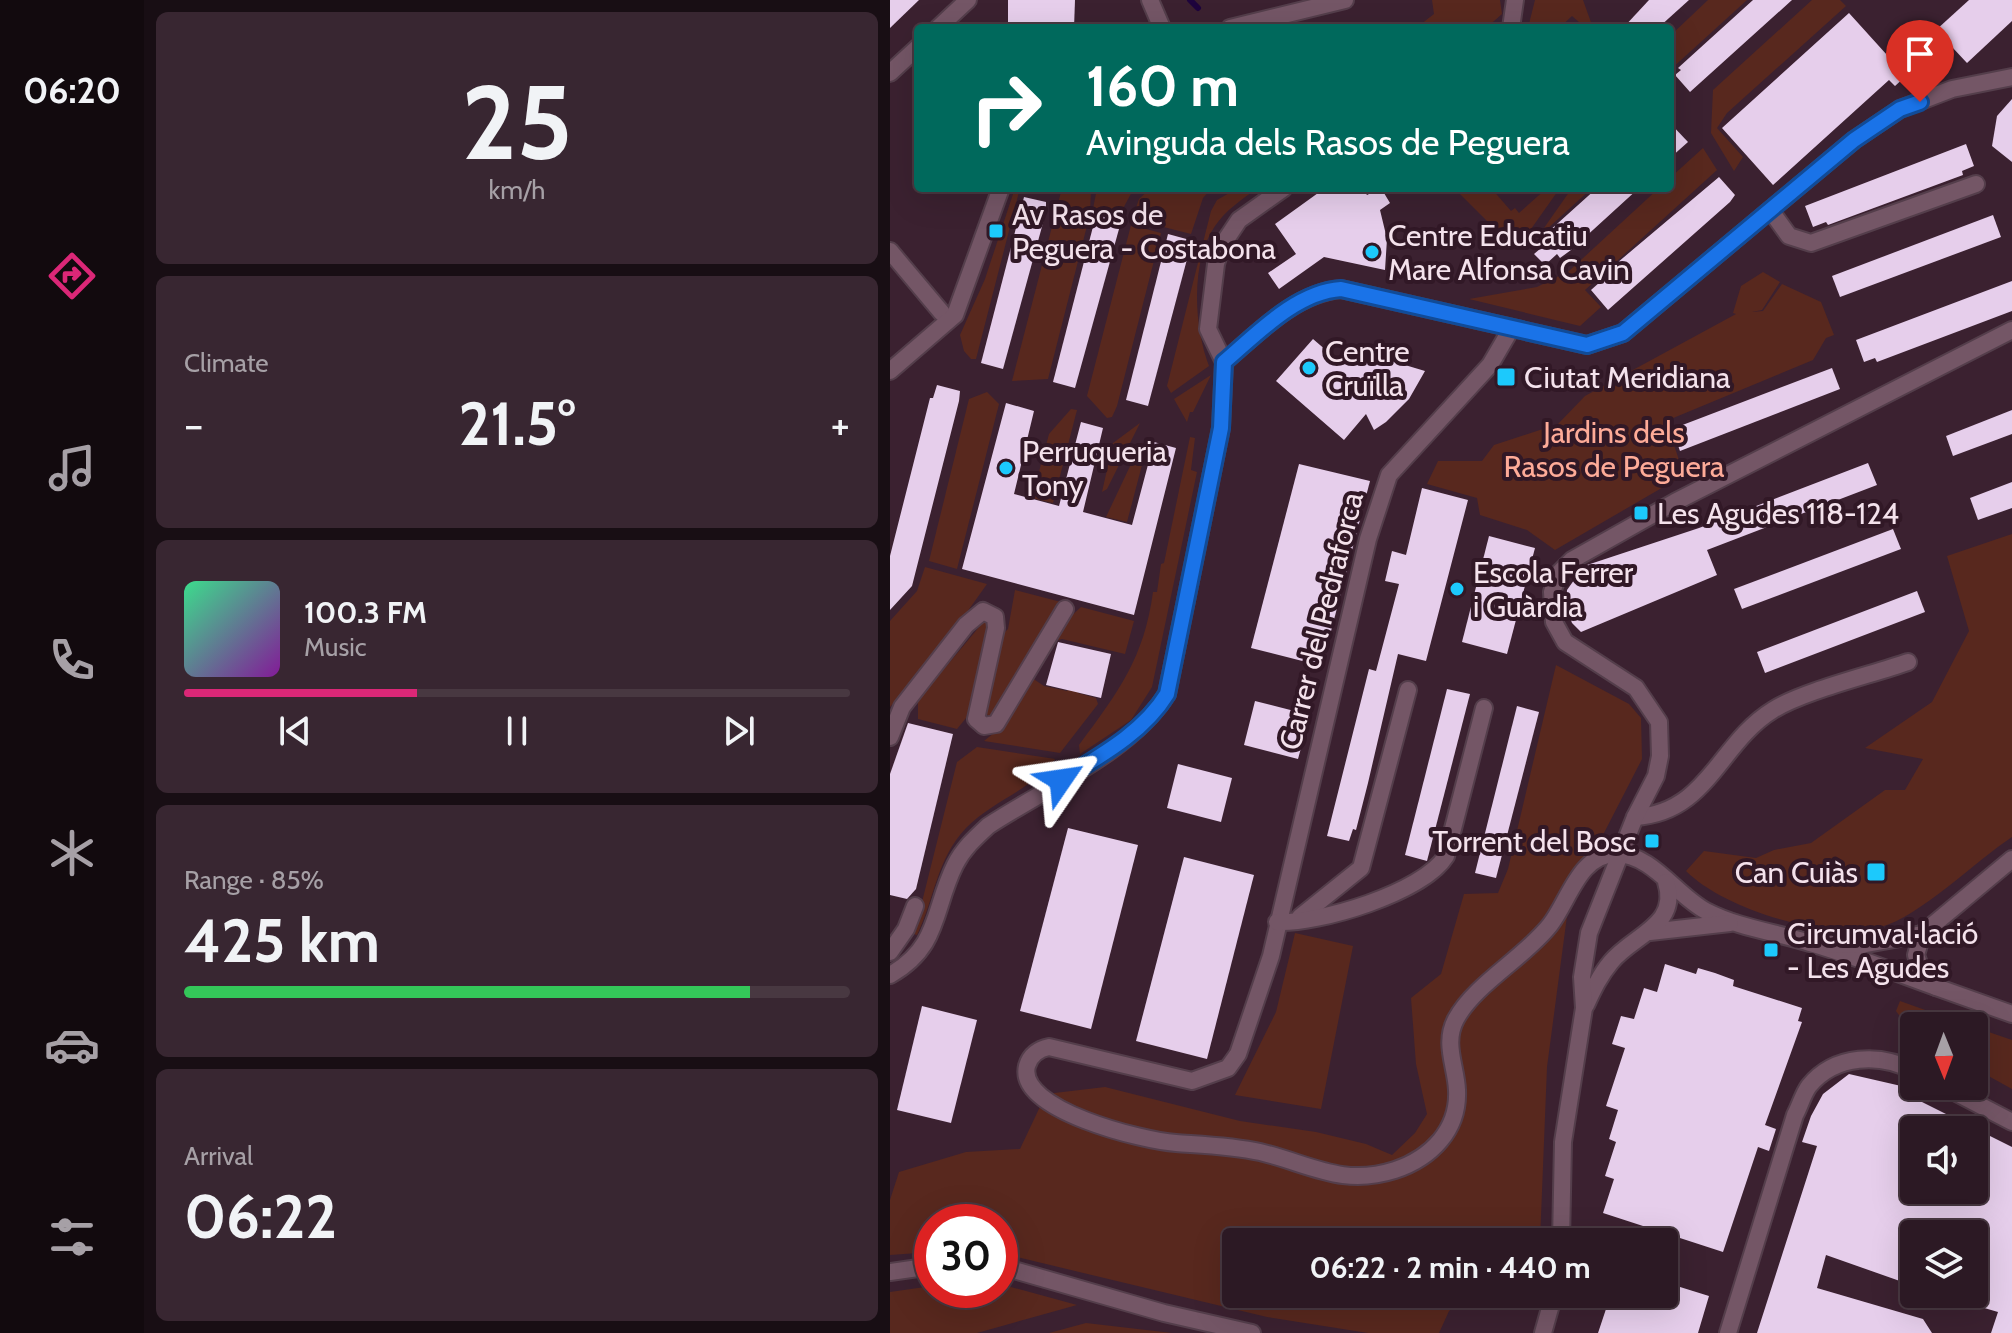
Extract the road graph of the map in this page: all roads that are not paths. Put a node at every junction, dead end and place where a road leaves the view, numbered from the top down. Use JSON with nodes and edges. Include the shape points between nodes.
{"nodes":[{"id":1,"x":968,"y":0,"type":"edge"},
{"id":2,"x":1150,"y":0,"type":"edge"},
{"id":3,"x":1345,"y":0,"type":"edge"},
{"id":4,"x":1515,"y":0,"type":"edge"},
{"id":5,"x":942,"y":24,"type":"edge"},
{"id":6,"x":1160,"y":24,"type":"edge"},
{"id":7,"x":1247,"y":24,"type":"edge"},
{"id":8,"x":1512,"y":24,"type":"edge"},
{"id":9,"x":914,"y":51,"type":"edge"},
{"id":10,"x":890,"y":73,"type":"edge"},
{"id":11,"x":2012,"y":77,"type":"edge"},
{"id":12,"x":1976,"y":184,"type":"dead end"},
{"id":13,"x":1000,"y":192,"type":"edge"},
{"id":14,"x":1278,"y":192,"type":"edge"},
{"id":15,"x":1771,"y":211,"type":"junction"},
{"id":16,"x":890,"y":251,"type":"edge"},
{"id":17,"x":942,"y":313,"type":"dead end"},
{"id":18,"x":1511,"y":329,"type":"junction"},
{"id":19,"x":2012,"y":330,"type":"edge"},
{"id":20,"x":1224,"y":362,"type":"junction"},
{"id":21,"x":890,"y":371,"type":"edge"},
{"id":22,"x":1065,"y":609,"type":"dead end"},
{"id":23,"x":1908,"y":662,"type":"dead end"},
{"id":24,"x":1408,"y":690,"type":"dead end"},
{"id":25,"x":1484,"y":708,"type":"dead end"},
{"id":26,"x":890,"y":737,"type":"edge"},
{"id":27,"x":1635,"y":817,"type":"junction"},
{"id":28,"x":1620,"y":854,"type":"junction"},
{"id":29,"x":2012,"y":859,"type":"edge"},
{"id":30,"x":1665,"y":880,"type":"junction"},
{"id":31,"x":915,"y":906,"type":"dead end"},
{"id":32,"x":1284,"y":922,"type":"junction"},
{"id":33,"x":1732,"y":923,"type":"junction"},
{"id":34,"x":1647,"y":933,"type":"junction"},
{"id":35,"x":1922,"y":934,"type":"junction"},
{"id":36,"x":1813,"y":944,"type":"junction"},
{"id":37,"x":890,"y":952,"type":"edge"},
{"id":38,"x":890,"y":975,"type":"edge"},
{"id":39,"x":1936,"y":987,"type":"junction"},
{"id":40,"x":1584,"y":1008,"type":"junction"},
{"id":41,"x":2012,"y":1014,"type":"edge"},
{"id":42,"x":1900,"y":1064,"type":"edge"},
{"id":43,"x":1970,"y":1100,"type":"edge"},
{"id":44,"x":2012,"y":1122,"type":"edge"},
{"id":45,"x":1561,"y":1228,"type":"edge"},
{"id":46,"x":914,"y":1269,"type":"edge"},
{"id":47,"x":1018,"y":1271,"type":"edge"},
{"id":48,"x":890,"y":1272,"type":"edge"},
{"id":49,"x":1550,"y":1308,"type":"edge"},
{"id":50,"x":1252,"y":1333,"type":"edge"},
{"id":51,"x":1543,"y":1333,"type":"edge"},
{"id":52,"x":1728,"y":1333,"type":"edge"}],
"edges":[{"from":1,"to":5,"type":"street"},
{"from":2,"to":6,"type":"street"},
{"from":3,"to":7,"type":"street"},
{"from":4,"to":8,"type":"street"},
{"from":9,"to":10,"type":"street"},
{"from":11,"to":15,"type":"street","via":[[1952,89],[1900,109],[1854,140]]},
{"from":12,"to":15,"type":"street","via":[[1811,243],[1789,236]]},
{"from":13,"to":21,"type":"street","via":[[955,315]]},
{"from":14,"to":20,"type":"street","via":[[1239,220],[1221,247],[1208,329]]},
{"from":15,"to":18,"type":"street","via":[[1623,333],[1587,345]]},
{"from":16,"to":17,"type":"street"},
{"from":18,"to":20,"type":"street","via":[[1328,290],[1298,303]]},
{"from":18,"to":32,"type":"street","name":"Carrer del Pedraforca","via":[[1490,365],[1386,481],[1368,539]]},
{"from":19,"to":27,"type":"street","via":[[1675,502],[1572,560],[1559,573],[1552,608],[1565,642],[1636,688],[1659,722],[1656,776]]},
{"from":20,"to":38,"type":"street","via":[[1221,428],[1167,694],[1155,713],[1110,749],[973,840],[956,864],[925,946]]},
{"from":22,"to":26,"type":"street","via":[[996,724],[984,726],[976,719],[996,628],[995,617],[983,611],[902,707]]},
{"from":23,"to":27,"type":"street","via":[[1776,708],[1747,731],[1685,801],[1669,812]]},
{"from":24,"to":32,"type":"street","via":[[1361,868]]},
{"from":25,"to":32,"type":"street","via":[[1441,865],[1354,907]]},
{"from":27,"to":28,"type":"street"},
{"from":28,"to":30,"type":"street","via":[[1641,859]]},
{"from":28,"to":32,"type":"street","name":"Carrer del Pedraforca","via":[[1608,854],[1587,867],[1543,934],[1457,1018],[1450,1041],[1457,1089],[1450,1126],[1423,1157],[1394,1170],[1336,1175],[1252,1151],[1144,1140],[1067,1111],[1032,1091],[1026,1074],[1036,1052],[1057,1046],[1192,1081],[1228,1068],[1238,1054]]},
{"from":28,"to":40,"type":"street","via":[[1589,933],[1582,977]]},
{"from":29,"to":35,"type":"street"},
{"from":30,"to":33,"type":"street","via":[[1691,902]]},
{"from":30,"to":34,"type":"street","via":[[1668,907]]},
{"from":31,"to":37,"type":"street"},
{"from":33,"to":34,"type":"street"},
{"from":33,"to":36,"type":"street"},
{"from":34,"to":40,"type":"street","via":[[1610,963]]},
{"from":35,"to":36,"type":"street","via":[[1861,945]]},
{"from":35,"to":39,"type":"street","via":[[1917,963]]},
{"from":36,"to":39,"type":"street"},
{"from":39,"to":41,"type":"street"},
{"from":40,"to":45,"type":"street","via":[[1563,1142]]},
{"from":42,"to":52,"type":"street","via":[[1868,1057],[1848,1062],[1809,1087],[1795,1115]]},
{"from":43,"to":44,"type":"street"},
{"from":46,"to":48,"type":"street"},
{"from":47,"to":50,"type":"street"},
{"from":49,"to":51,"type":"street"}]}
